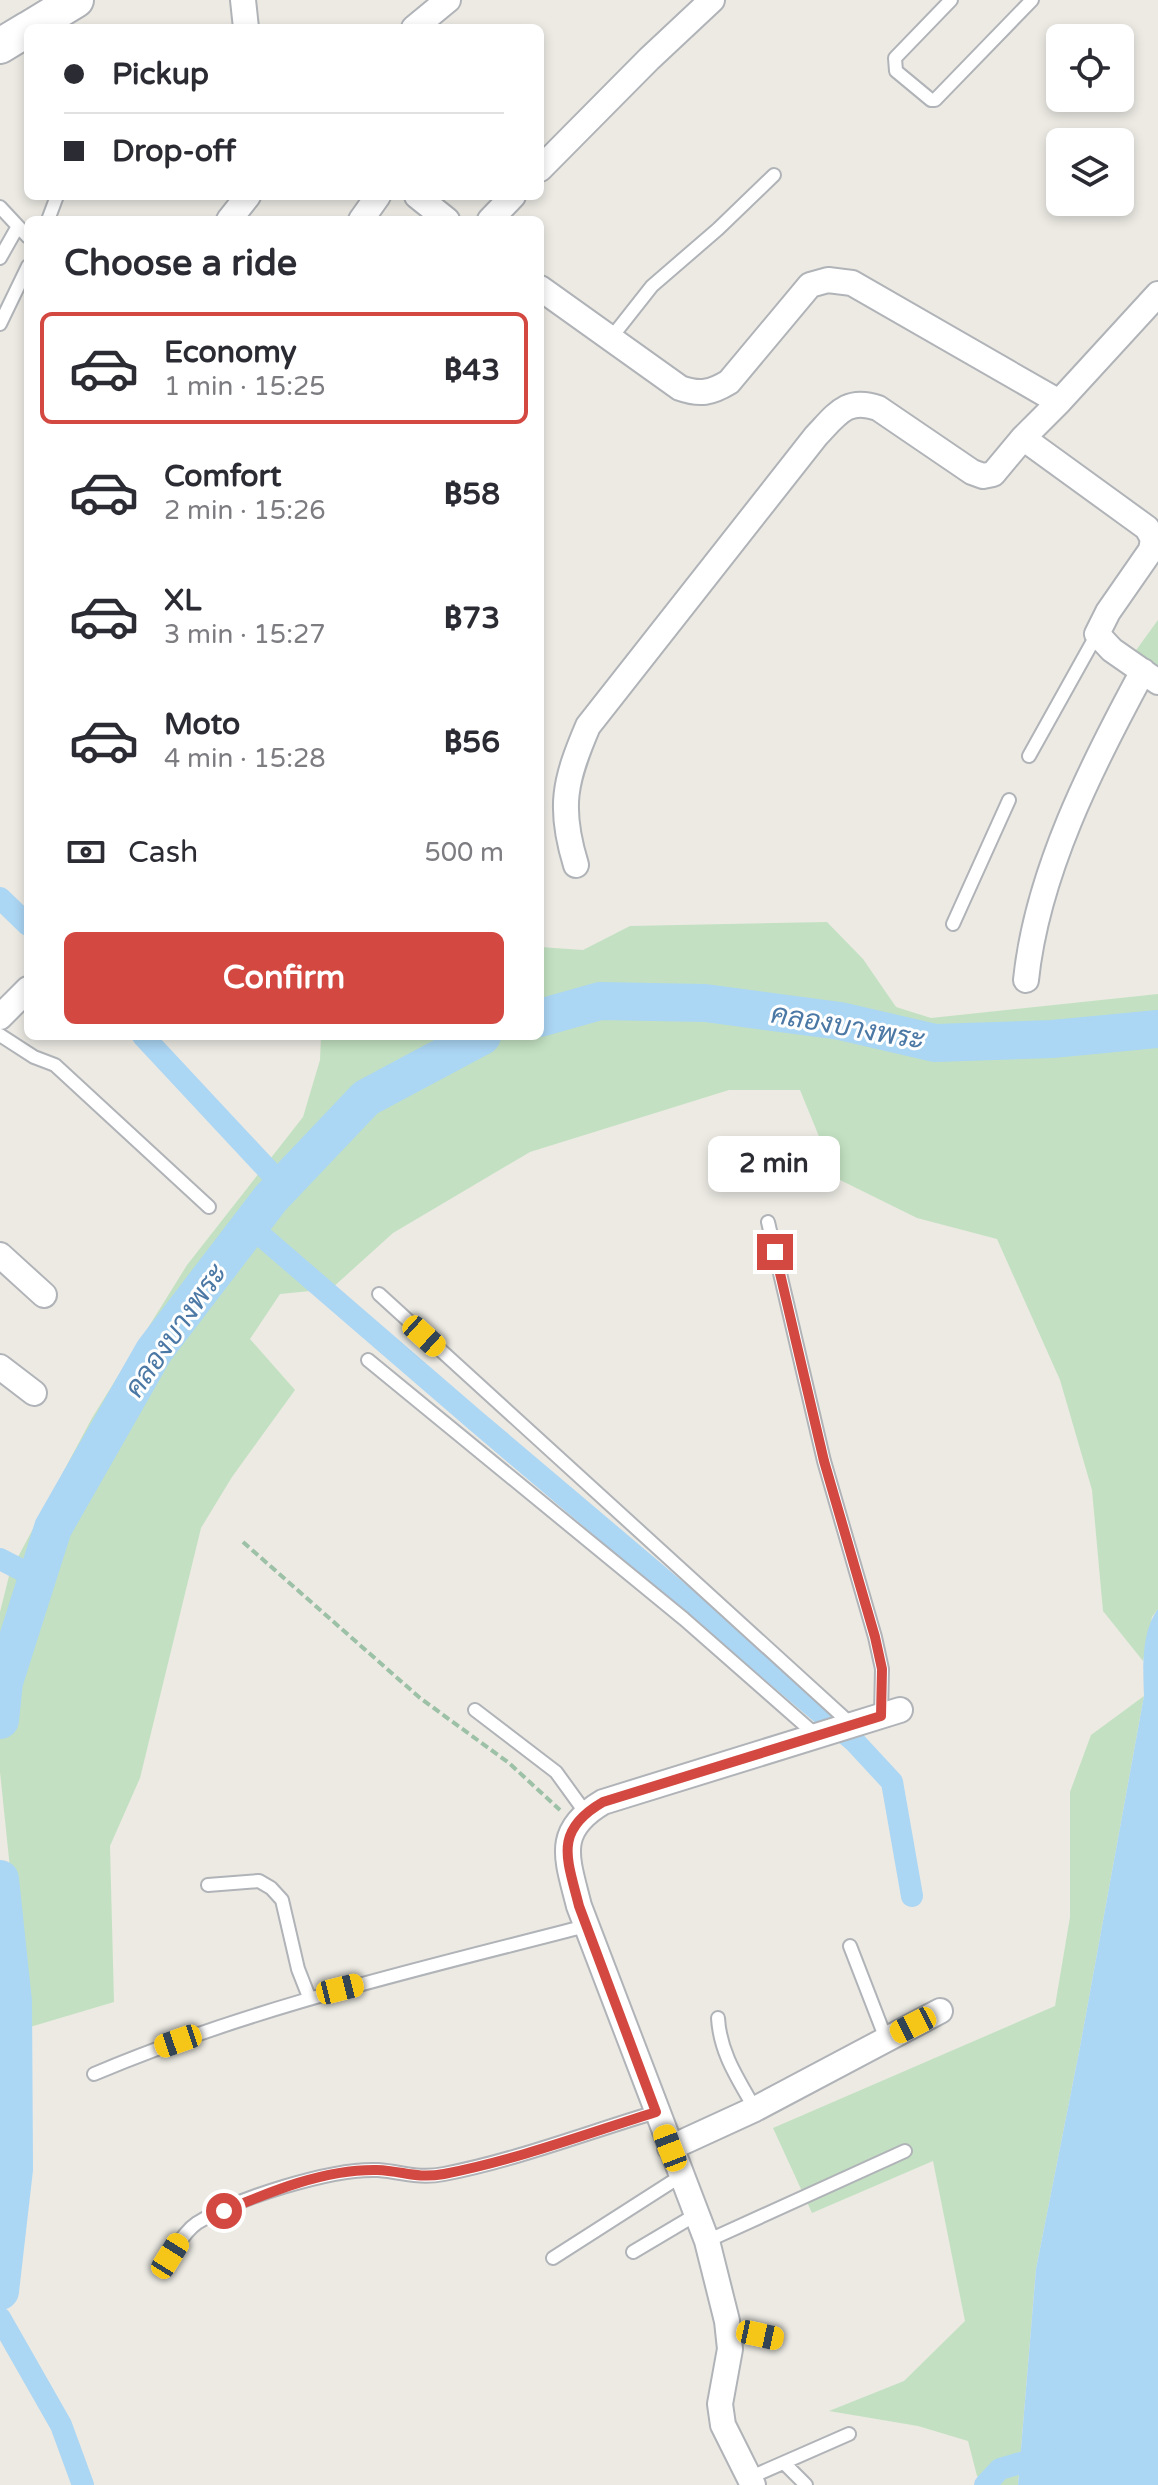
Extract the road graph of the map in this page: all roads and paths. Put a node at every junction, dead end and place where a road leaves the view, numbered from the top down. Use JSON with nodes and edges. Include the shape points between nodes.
{"nodes":[{"id":1,"x":76,"y":0,"type":"edge"},
{"id":2,"x":243,"y":0,"type":"edge"},
{"id":3,"x":448,"y":0,"type":"edge"},
{"id":4,"x":712,"y":0,"type":"edge"},
{"id":5,"x":951,"y":0,"type":"edge"},
{"id":6,"x":1032,"y":0,"type":"edge"},
{"id":7,"x":37,"y":24,"type":"edge"},
{"id":8,"x":246,"y":24,"type":"edge"},
{"id":9,"x":419,"y":24,"type":"edge"},
{"id":10,"x":24,"y":32,"type":"edge"},
{"id":11,"x":0,"y":46,"type":"edge"},
{"id":12,"x":544,"y":165,"type":"edge"},
{"id":13,"x":774,"y":175,"type":"dead end"},
{"id":14,"x":245,"y":200,"type":"edge"},
{"id":15,"x":422,"y":200,"type":"edge"},
{"id":16,"x":509,"y":200,"type":"edge"},
{"id":17,"x":0,"y":207,"type":"edge"},
{"id":18,"x":232,"y":216,"type":"edge"},
{"id":19,"x":442,"y":216,"type":"edge"},
{"id":20,"x":494,"y":216,"type":"edge"},
{"id":21,"x":17,"y":228,"type":"junction"},
{"id":22,"x":24,"y":234,"type":"edge"},
{"id":23,"x":0,"y":258,"type":"edge"},
{"id":24,"x":24,"y":274,"type":"edge"},
{"id":25,"x":544,"y":291,"type":"edge"},
{"id":26,"x":1158,"y":294,"type":"edge"},
{"id":27,"x":0,"y":324,"type":"edge"},
{"id":28,"x":611,"y":338,"type":"junction"},
{"id":29,"x":1059,"y":402,"type":"junction"},
{"id":30,"x":1023,"y":438,"type":"junction"},
{"id":31,"x":1097,"y":634,"type":"junction"},
{"id":32,"x":1150,"y":676,"type":"edge"},
{"id":33,"x":1029,"y":756,"type":"dead end"},
{"id":34,"x":1009,"y":800,"type":"dead end"},
{"id":35,"x":576,"y":865,"type":"dead end"},
{"id":36,"x":953,"y":924,"type":"dead end"},
{"id":37,"x":1026,"y":980,"type":"dead end"},
{"id":38,"x":24,"y":993,"type":"edge"},
{"id":39,"x":0,"y":1017,"type":"edge"},
{"id":40,"x":0,"y":1035,"type":"edge"},
{"id":41,"x":209,"y":1207,"type":"dead end"},
{"id":42,"x":768,"y":1222,"type":"dead end"},
{"id":43,"x":0,"y":1255,"type":"edge"},
{"id":44,"x":379,"y":1294,"type":"dead end"},
{"id":45,"x":44,"y":1295,"type":"dead end"},
{"id":46,"x":368,"y":1360,"type":"dead end"},
{"id":47,"x":0,"y":1367,"type":"edge"},
{"id":48,"x":34,"y":1393,"type":"dead end"},
{"id":49,"x":243,"y":1542,"type":"dead end"},
{"id":50,"x":475,"y":1710,"type":"dead end"},
{"id":51,"x":890,"y":1713,"type":"joint"},
{"id":52,"x":852,"y":1725,"type":"junction"},
{"id":53,"x":816,"y":1736,"type":"junction"},
{"id":54,"x":580,"y":1818,"type":"junction"},
{"id":55,"x":208,"y":1885,"type":"dead end"},
{"id":56,"x":586,"y":1926,"type":"junction"},
{"id":57,"x":850,"y":1946,"type":"dead end"},
{"id":58,"x":309,"y":1997,"type":"junction"},
{"id":59,"x":940,"y":2011,"type":"dead end"},
{"id":60,"x":718,"y":2018,"type":"dead end"},
{"id":61,"x":886,"y":2039,"type":"junction"},
{"id":62,"x":94,"y":2074,"type":"dead end"},
{"id":63,"x":755,"y":2109,"type":"junction"},
{"id":64,"x":656,"y":2112,"type":"junction"},
{"id":65,"x":670,"y":2148,"type":"junction"},
{"id":66,"x":905,"y":2151,"type":"dead end"},
{"id":67,"x":681,"y":2176,"type":"junction"},
{"id":68,"x":697,"y":2214,"type":"junction"},
{"id":69,"x":707,"y":2241,"type":"junction"},
{"id":70,"x":633,"y":2252,"type":"dead end"},
{"id":71,"x":170,"y":2256,"type":"dead end"},
{"id":72,"x":553,"y":2258,"type":"dead end"},
{"id":73,"x":729,"y":2336,"type":"junction"},
{"id":74,"x":776,"y":2338,"type":"dead end"},
{"id":75,"x":849,"y":2434,"type":"dead end"},
{"id":76,"x":784,"y":2463,"type":"junction"},
{"id":77,"x":752,"y":2481,"type":"edge"},
{"id":78,"x":806,"y":2485,"type":"edge"}],
"edges":[{"from":1,"to":7,"type":"main road"},
{"from":2,"to":8,"type":"street"},
{"from":3,"to":9,"type":"street"},
{"from":4,"to":12,"type":"street"},
{"from":5,"to":6,"type":"lane","via":[[895,58],[896,71],[931,100]]},
{"from":10,"to":11,"type":"main road"},
{"from":13,"to":28,"type":"lane","via":[[652,286]]},
{"from":14,"to":18,"type":"street"},
{"from":15,"to":19,"type":"street"},
{"from":16,"to":20,"type":"street"},
{"from":17,"to":21,"type":"lane"},
{"from":21,"to":22,"type":"lane"},
{"from":21,"to":23,"type":"lane"},
{"from":24,"to":27,"type":"lane"},
{"from":25,"to":28,"type":"street"},
{"from":26,"to":29,"type":"street"},
{"from":28,"to":29,"type":"street","via":[[680,388],[712,392],[729,382],[810,285],[828,280],[852,283]]},
{"from":29,"to":30,"type":"street"},
{"from":30,"to":31,"type":"street","via":[[1147,528],[1153,539]]},
{"from":30,"to":35,"type":"street","via":[[993,474],[983,476],[863,402],[849,405],[833,419],[588,726],[570,768],[565,800],[566,835]]},
{"from":31,"to":32,"type":"street"},
{"from":31,"to":33,"type":"lane"},
{"from":32,"to":37,"type":"street","via":[[1097,759],[1059,852],[1036,919]]},
{"from":34,"to":36,"type":"lane"},
{"from":38,"to":39,"type":"street"},
{"from":40,"to":41,"type":"lane","via":[[55,1065]]},
{"from":42,"to":51,"type":"lane"},
{"from":43,"to":45,"type":"street"},
{"from":44,"to":52,"type":"lane"},
{"from":46,"to":53,"type":"lane","via":[[684,1619]]},
{"from":47,"to":48,"type":"street"},
{"from":49,"to":54,"type":"path","via":[[420,1698]]},
{"from":50,"to":54,"type":"lane","via":[[556,1772]]},
{"from":51,"to":52,"type":"street"},
{"from":52,"to":53,"type":"street"},
{"from":53,"to":54,"type":"street","via":[[603,1802]]},
{"from":54,"to":56,"type":"street","via":[[568,1839],[570,1872]]},
{"from":55,"to":58,"type":"lane","via":[[259,1881],[282,1900]]},
{"from":56,"to":58,"type":"lane"},
{"from":56,"to":64,"type":"street"},
{"from":57,"to":61,"type":"lane"},
{"from":58,"to":62,"type":"lane"},
{"from":59,"to":61,"type":"street"},
{"from":60,"to":63,"type":"lane","via":[[724,2053]]},
{"from":61,"to":63,"type":"street"},
{"from":63,"to":65,"type":"street"},
{"from":64,"to":65,"type":"street"},
{"from":64,"to":71,"type":"lane","via":[[444,2174],[334,2173],[254,2198],[196,2224]]},
{"from":65,"to":67,"type":"street"},
{"from":66,"to":69,"type":"lane"},
{"from":67,"to":68,"type":"street"},
{"from":67,"to":72,"type":"lane"},
{"from":68,"to":69,"type":"street"},
{"from":68,"to":70,"type":"lane"},
{"from":69,"to":73,"type":"street"},
{"from":73,"to":74,"type":"lane"},
{"from":73,"to":77,"type":"street","via":[[720,2404],[723,2425]]},
{"from":75,"to":76,"type":"lane"},
{"from":76,"to":77,"type":"lane"},
{"from":76,"to":78,"type":"lane"}]}
